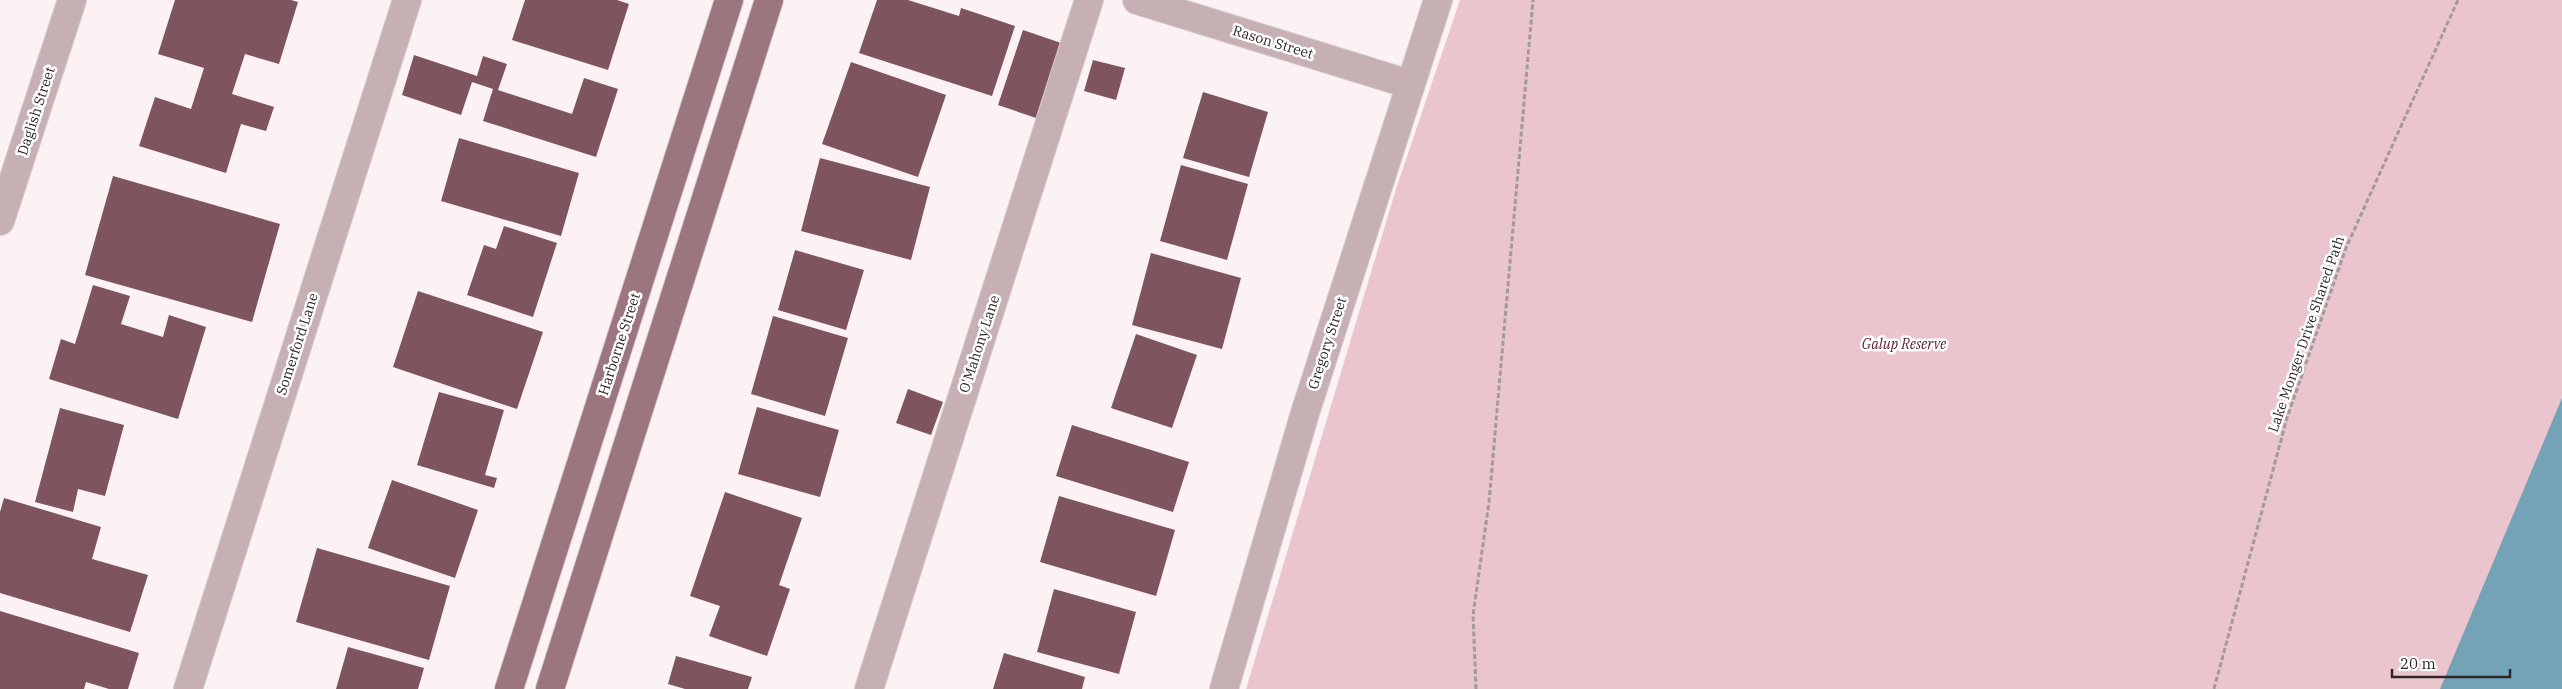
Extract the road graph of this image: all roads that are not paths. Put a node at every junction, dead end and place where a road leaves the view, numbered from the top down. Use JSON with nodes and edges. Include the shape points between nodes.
{"nodes":[{"id":1,"x":72,"y":0,"type":"edge"},
{"id":2,"x":407,"y":0,"type":"edge"},
{"id":3,"x":729,"y":0,"type":"edge"},
{"id":4,"x":769,"y":0,"type":"edge"},
{"id":5,"x":1089,"y":0,"type":"edge"},
{"id":6,"x":1137,"y":0,"type":"edge"},
{"id":7,"x":1438,"y":0,"type":"edge"},
{"id":8,"x":1409,"y":84,"type":"junction"},
{"id":9,"x":0,"y":221,"type":"edge"},
{"id":10,"x":188,"y":689,"type":"edge"},
{"id":11,"x":509,"y":689,"type":"edge"},
{"id":12,"x":550,"y":689,"type":"edge"},
{"id":13,"x":869,"y":689,"type":"edge"},
{"id":14,"x":1224,"y":689,"type":"edge"}],
"edges":[{"from":1,"to":9,"type":"street","name":"Daglish Street"},
{"from":2,"to":10,"type":"street","name":"Somerford Lane"},
{"from":3,"to":11,"type":"main road","name":"Harborne Street"},
{"from":4,"to":12,"type":"main road"},
{"from":5,"to":13,"type":"street","name":"O'Mahony Lane"},
{"from":6,"to":8,"type":"street","name":"Rason Street"},
{"from":7,"to":8,"type":"street","name":"Gregory Street"},
{"from":8,"to":14,"type":"street","name":"Gregory Street","via":[[1305,413]]}]}
